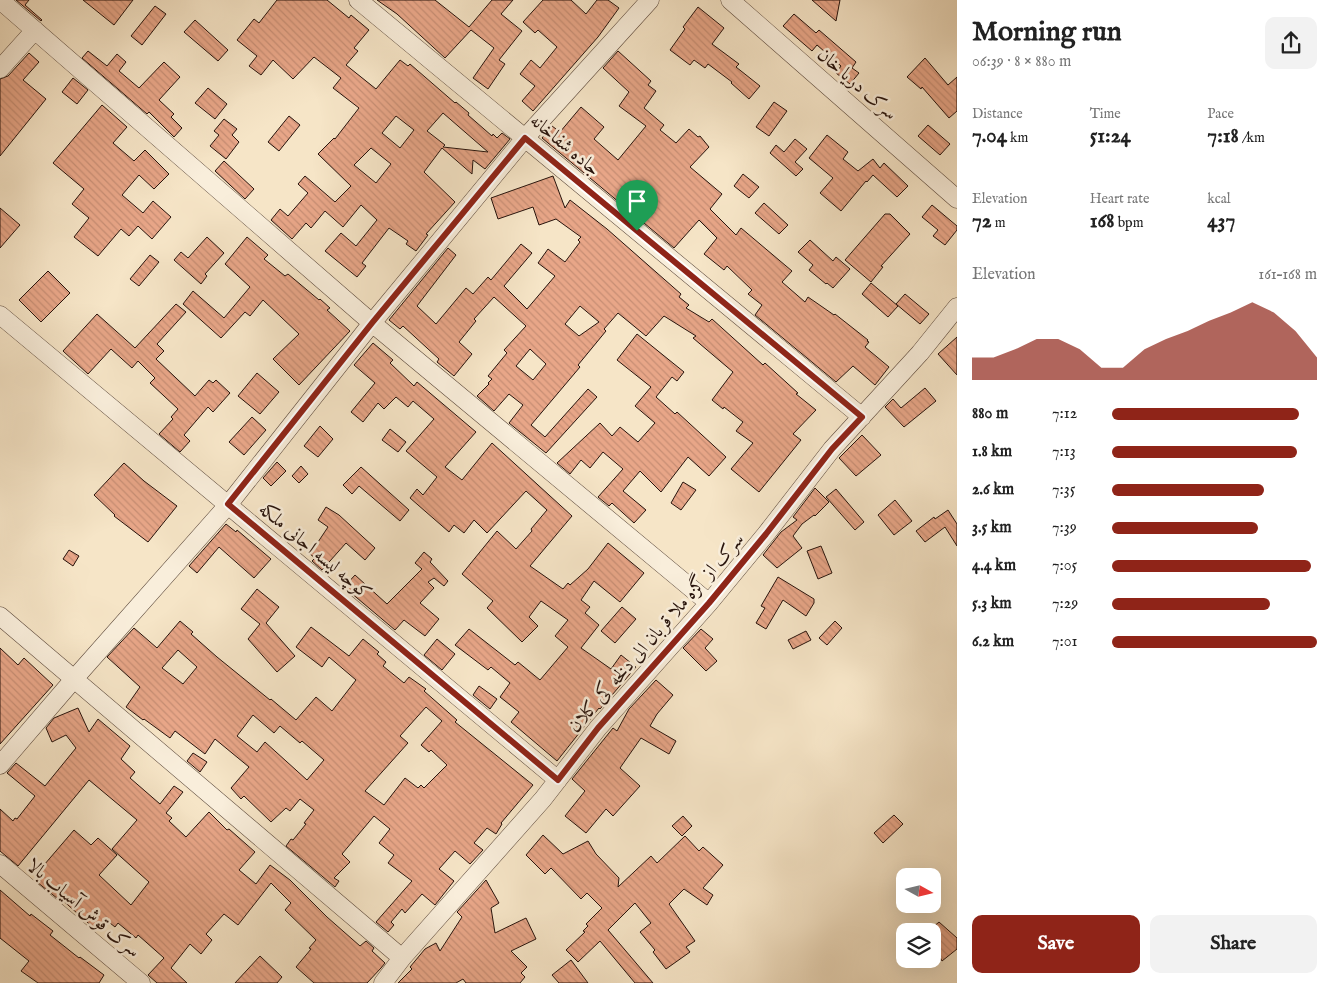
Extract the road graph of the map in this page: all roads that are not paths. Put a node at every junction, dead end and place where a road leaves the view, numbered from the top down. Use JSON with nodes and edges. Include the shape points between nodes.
{"nodes":[{"id":1,"x":0,"y":0,"type":"edge"},
{"id":2,"x":358,"y":0,"type":"edge"},
{"id":3,"x":650,"y":0,"type":"edge"},
{"id":4,"x":730,"y":0,"type":"edge"},
{"id":5,"x":35,"y":30,"type":"junction"},
{"id":6,"x":0,"y":69,"type":"edge"},
{"id":7,"x":525,"y":138,"type":"junction"},
{"id":8,"x":957,"y":199,"type":"edge"},
{"id":9,"x":957,"y":307,"type":"edge"},
{"id":10,"x":0,"y":315,"type":"edge"},
{"id":11,"x":372,"y":323,"type":"junction"},
{"id":12,"x":862,"y":417,"type":"junction"},
{"id":13,"x":228,"y":504,"type":"junction"},
{"id":14,"x":709,"y":603,"type":"junction"},
{"id":15,"x":0,"y":616,"type":"edge"},
{"id":16,"x":74,"y":678,"type":"junction"},
{"id":17,"x":0,"y":765,"type":"edge"},
{"id":18,"x":558,"y":780,"type":"junction"},
{"id":19,"x":0,"y":864,"type":"edge"},
{"id":20,"x":402,"y":958,"type":"junction"},
{"id":21,"x":141,"y":983,"type":"edge"},
{"id":22,"x":383,"y":983,"type":"edge"}],
"edges":[{"from":1,"to":5,"type":"street"},
{"from":2,"to":7,"type":"street","name":"جاده شفاخانه"},
{"from":3,"to":7,"type":"street"},
{"from":4,"to":8,"type":"street","name":"سرک دریا خان"},
{"from":5,"to":6,"type":"street"},
{"from":5,"to":11,"type":"street"},
{"from":7,"to":11,"type":"street"},
{"from":7,"to":12,"type":"street","name":"جاده شفاخانه"},
{"from":9,"to":12,"type":"street","name":"سرک از گزه ملا قربان الی دلخه کی کلان"},
{"from":10,"to":13,"type":"street","name":"کوچه لیسه اجانی ملکه"},
{"from":11,"to":13,"type":"street"},
{"from":11,"to":14,"type":"street"},
{"from":12,"to":14,"type":"street","name":"سرک از گزه ملا قربان الی دلخه کی کلان","via":[[832,449]]},
{"from":13,"to":16,"type":"street"},
{"from":13,"to":18,"type":"street","name":"کوچه لیسه اجانی ملکه"},
{"from":14,"to":18,"type":"street","name":"سرک از گزه ملا قربان الی دلخه کی کلان","via":[[598,728]]},
{"from":15,"to":16,"type":"street"},
{"from":16,"to":17,"type":"street"},
{"from":16,"to":20,"type":"street"},
{"from":18,"to":20,"type":"street","name":"سرک از گزه ملا قربان الی دلخه کی کلان"},
{"from":19,"to":21,"type":"street","name":"سرک قوش آسیاب بالا"},
{"from":20,"to":22,"type":"street","name":"سرک از گزه ملا قربان الی دلخه کی کلان"}]}
